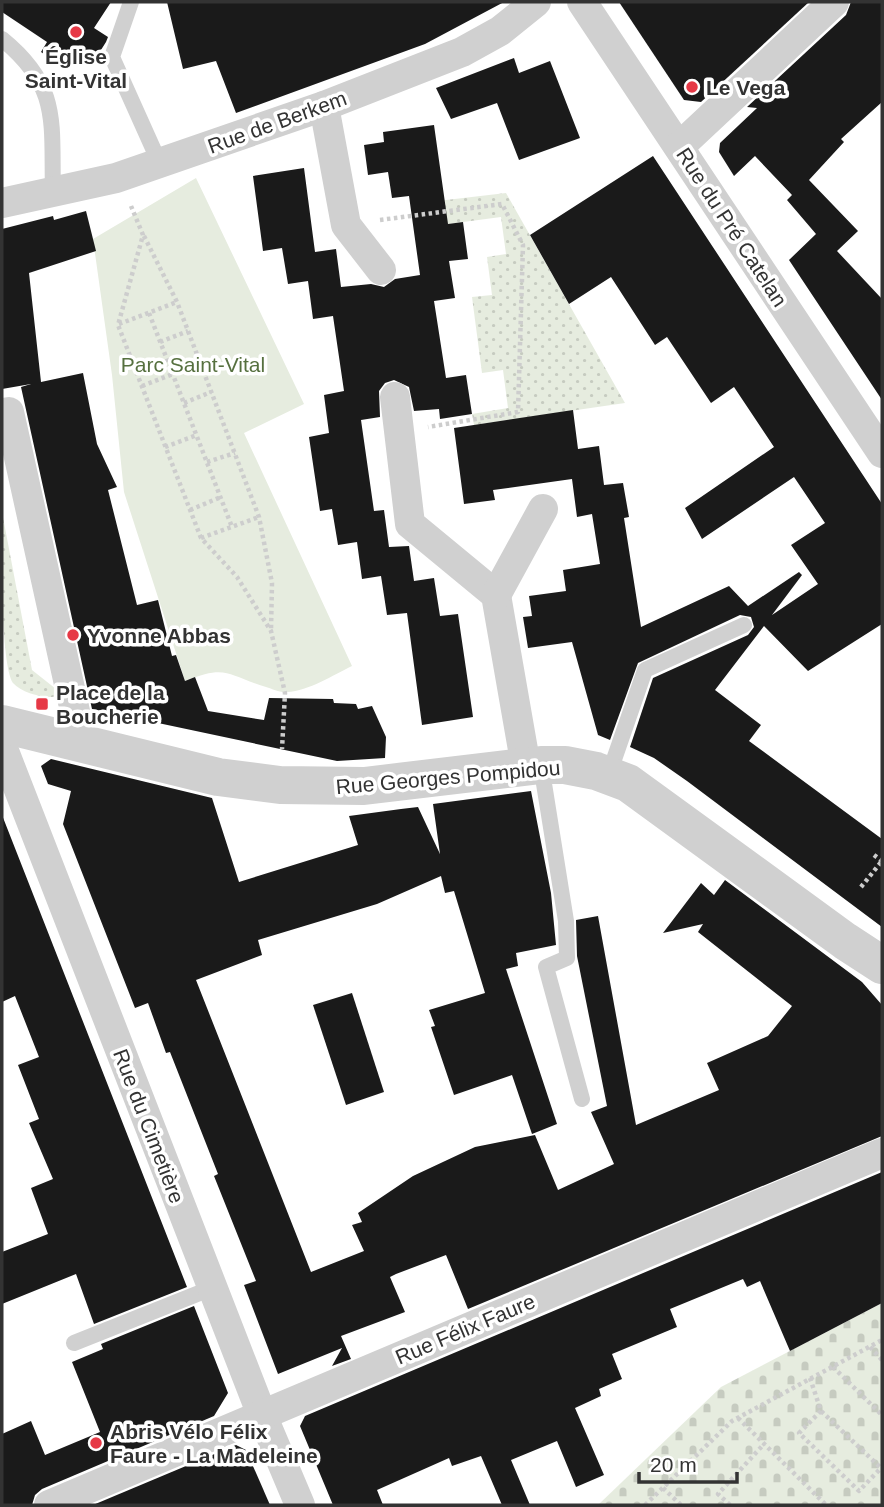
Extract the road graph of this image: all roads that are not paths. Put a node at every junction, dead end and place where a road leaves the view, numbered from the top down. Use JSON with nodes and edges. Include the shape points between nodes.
{"nodes":[{"id":1,"x":131,"y":2,"type":"edge"},
{"id":2,"x":536,"y":2,"type":"edge"},
{"id":3,"x":582,"y":2,"type":"edge"},
{"id":4,"x":834,"y":2,"type":"edge"},
{"id":5,"x":2,"y":39,"type":"edge"},
{"id":6,"x":324,"y":106,"type":"junction"},
{"id":7,"x":679,"y":147,"type":"junction"},
{"id":8,"x":160,"y":164,"type":"junction"},
{"id":9,"x":53,"y":192,"type":"junction"},
{"id":10,"x":2,"y":203,"type":"edge"},
{"id":11,"x":381,"y":270,"type":"dead end"},
{"id":12,"x":395,"y":397,"type":"dead end"},
{"id":13,"x":2,"y":413,"type":"edge"},
{"id":14,"x":882,"y":453,"type":"edge"},
{"id":15,"x":543,"y":509,"type":"dead end"},
{"id":16,"x":496,"y":595,"type":"junction"},
{"id":17,"x":744,"y":625,"type":"dead end"},
{"id":18,"x":2,"y":724,"type":"edge"},
{"id":19,"x":82,"y":743,"type":"junction"},
{"id":20,"x":2,"y":746,"type":"edge"},
{"id":21,"x":533,"y":766,"type":"junction"},
{"id":22,"x":609,"y":774,"type":"junction"},
{"id":23,"x":882,"y":965,"type":"edge"},
{"id":24,"x":582,"y":1099,"type":"dead end"},
{"id":25,"x":882,"y":1153,"type":"edge"},
{"id":26,"x":212,"y":1288,"type":"junction"},
{"id":27,"x":74,"y":1343,"type":"dead end"},
{"id":28,"x":262,"y":1415,"type":"junction"},
{"id":29,"x":48,"y":1505,"type":"edge"},
{"id":30,"x":300,"y":1505,"type":"edge"}],
"edges":[{"from":1,"to":8,"type":"lane","via":[[112,57]]},
{"from":2,"to":6,"type":"street","name":"Rue de Berkem","via":[[500,32],[472,47]]},
{"from":3,"to":7,"type":"street","name":"Rue du Pré Catelan"},
{"from":4,"to":7,"type":"street"},
{"from":5,"to":9,"type":"lane","via":[[24,57],[51,103]]},
{"from":6,"to":8,"type":"street","name":"Rue de Berkem"},
{"from":6,"to":11,"type":"street","via":[[346,225]]},
{"from":7,"to":14,"type":"street","name":"Rue du Pré Catelan"},
{"from":8,"to":9,"type":"street","name":"Rue de Berkem"},
{"from":9,"to":10,"type":"street","name":"Rue de Berkem"},
{"from":12,"to":16,"type":"street","via":[[410,524]]},
{"from":13,"to":19,"type":"street","via":[[9,412]]},
{"from":15,"to":16,"type":"street"},
{"from":16,"to":21,"type":"street"},
{"from":17,"to":22,"type":"lane","via":[[645,670]]},
{"from":18,"to":19,"type":"street","name":"Rue Georges Pompidou"},
{"from":19,"to":21,"type":"street","name":"Rue Georges Pompidou","via":[[218,777],[280,785],[364,786]]},
{"from":20,"to":26,"type":"street","name":"Rue du Cimetière"},
{"from":21,"to":22,"type":"street","name":"Rue Georges Pompidou","via":[[565,765]]},
{"from":21,"to":24,"type":"lane","via":[[566,921],[567,958],[546,967]]},
{"from":22,"to":23,"type":"street","name":"Rue Georges Pompidou","via":[[657,802]]},
{"from":25,"to":28,"type":"street","name":"Rue Félix Faure"},
{"from":26,"to":27,"type":"lane"},
{"from":26,"to":28,"type":"street","name":"Rue du Cimetière"},
{"from":28,"to":29,"type":"street","name":"Rue Félix Faure"},
{"from":28,"to":30,"type":"street","name":"Rue du Cimetière"}]}
